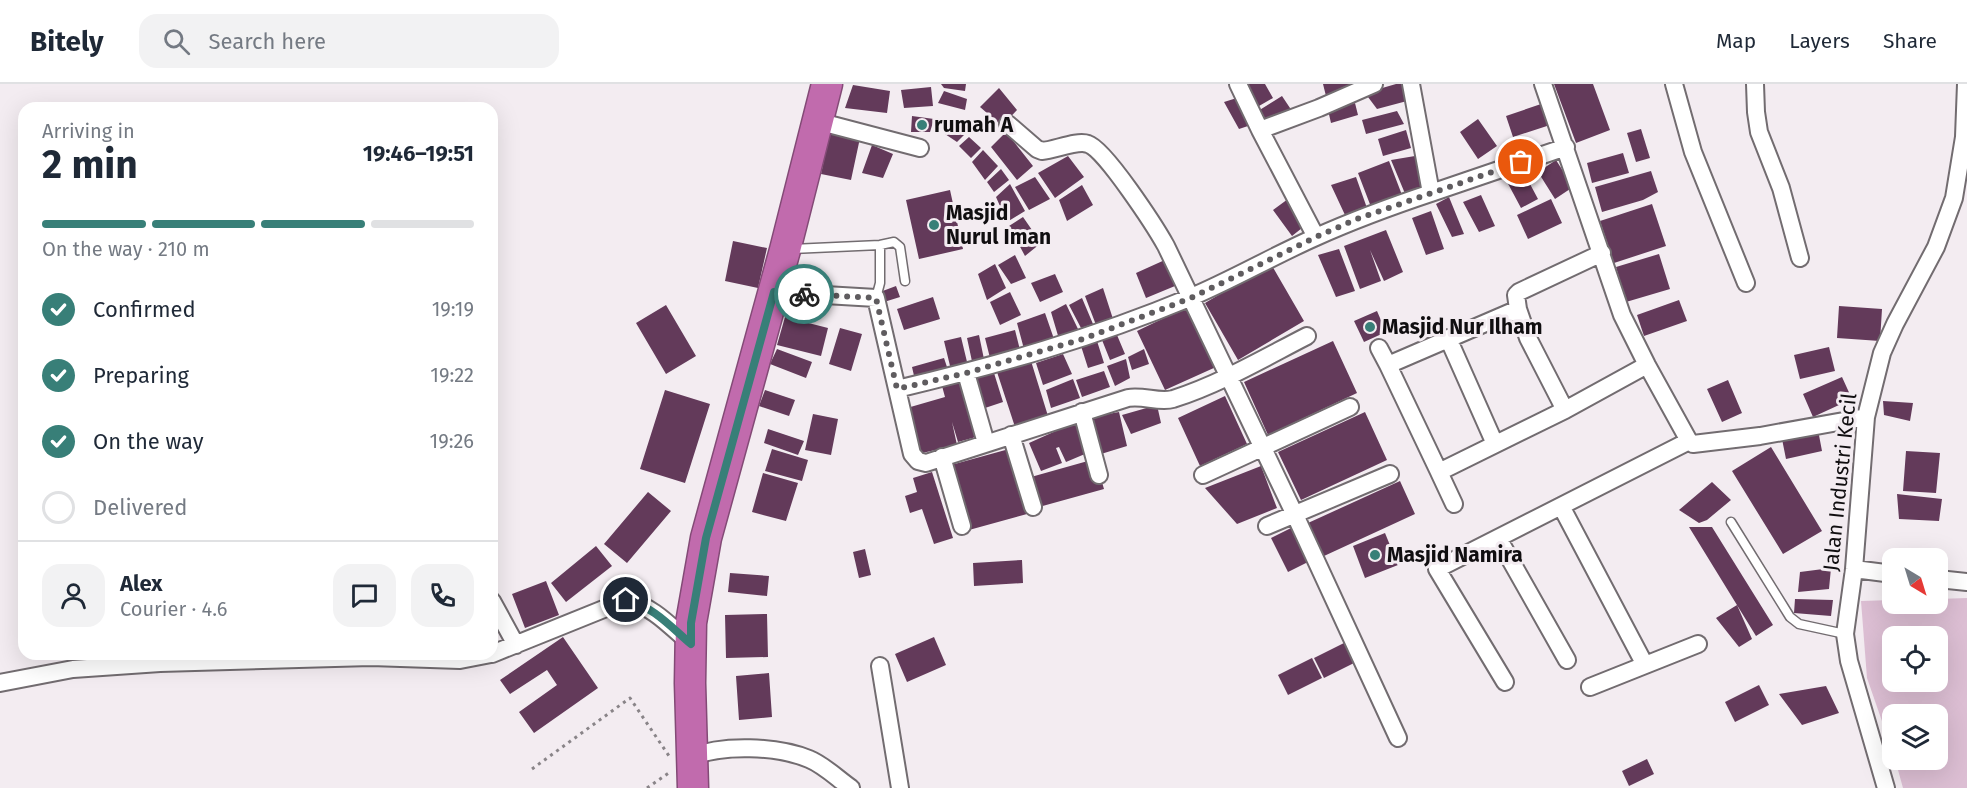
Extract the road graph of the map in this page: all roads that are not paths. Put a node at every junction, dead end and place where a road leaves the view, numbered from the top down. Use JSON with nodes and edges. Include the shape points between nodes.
{"nodes":[{"id":1,"x":827,"y":84,"type":"edge"},
{"id":2,"x":1238,"y":84,"type":"edge"},
{"id":3,"x":1374,"y":84,"type":"edge"},
{"id":4,"x":1411,"y":84,"type":"edge"},
{"id":5,"x":1543,"y":84,"type":"edge"},
{"id":6,"x":1674,"y":84,"type":"edge"},
{"id":7,"x":1755,"y":84,"type":"edge"},
{"id":8,"x":1966,"y":84,"type":"edge"},
{"id":9,"x":817,"y":121,"type":"junction"},
{"id":10,"x":1008,"y":124,"type":"dead end"},
{"id":11,"x":1260,"y":130,"type":"junction"},
{"id":12,"x":1566,"y":147,"type":"junction"},
{"id":13,"x":920,"y":148,"type":"dead end"},
{"id":14,"x":1431,"y":193,"type":"junction"},
{"id":15,"x":1316,"y":237,"type":"junction"},
{"id":16,"x":880,"y":245,"type":"junction"},
{"id":17,"x":785,"y":250,"type":"junction"},
{"id":18,"x":1602,"y":253,"type":"junction"},
{"id":19,"x":1800,"y":258,"type":"dead end"},
{"id":20,"x":905,"y":281,"type":"dead end"},
{"id":21,"x":1746,"y":282,"type":"dead end"},
{"id":22,"x":774,"y":292,"type":"junction"},
{"id":23,"x":876,"y":298,"type":"junction"},
{"id":24,"x":1191,"y":298,"type":"junction"},
{"id":25,"x":1518,"y":309,"type":"junction"},
{"id":26,"x":1307,"y":336,"type":"dead end"},
{"id":27,"x":1448,"y":338,"type":"junction"},
{"id":28,"x":1379,"y":348,"type":"dead end"},
{"id":29,"x":1388,"y":365,"type":"junction"},
{"id":30,"x":1647,"y":365,"type":"junction"},
{"id":31,"x":966,"y":373,"type":"junction"},
{"id":32,"x":1228,"y":376,"type":"junction"},
{"id":33,"x":897,"y":389,"type":"junction"},
{"id":34,"x":1350,"y":407,"type":"dead end"},
{"id":35,"x":1565,"y":410,"type":"junction"},
{"id":36,"x":1082,"y":411,"type":"junction"},
{"id":37,"x":1866,"y":417,"type":"junction"},
{"id":38,"x":1011,"y":435,"type":"junction"},
{"id":39,"x":1689,"y":441,"type":"junction"},
{"id":40,"x":986,"y":443,"type":"junction"},
{"id":41,"x":1495,"y":444,"type":"junction"},
{"id":42,"x":1263,"y":446,"type":"junction"},
{"id":43,"x":942,"y":458,"type":"junction"},
{"id":44,"x":1439,"y":472,"type":"junction"},
{"id":45,"x":1389,"y":474,"type":"dead end"},
{"id":46,"x":1099,"y":475,"type":"dead end"},
{"id":47,"x":1203,"y":475,"type":"dead end"},
{"id":48,"x":1454,"y":504,"type":"dead end"},
{"id":49,"x":1561,"y":506,"type":"junction"},
{"id":50,"x":1033,"y":507,"type":"dead end"},
{"id":51,"x":1295,"y":515,"type":"junction"},
{"id":52,"x":1731,"y":522,"type":"dead end"},
{"id":53,"x":962,"y":526,"type":"dead end"},
{"id":54,"x":1267,"y":526,"type":"dead end"},
{"id":55,"x":1498,"y":538,"type":"junction"},
{"id":56,"x":1854,"y":569,"type":"junction"},
{"id":57,"x":1882,"y":573,"type":"edge"},
{"id":58,"x":1948,"y":580,"type":"edge"},
{"id":59,"x":1967,"y":582,"type":"edge"},
{"id":60,"x":498,"y":612,"type":"edge"},
{"id":61,"x":1845,"y":634,"type":"junction"},
{"id":62,"x":691,"y":644,"type":"junction"},
{"id":63,"x":1698,"y":644,"type":"dead end"},
{"id":64,"x":516,"y":645,"type":"junction"},
{"id":65,"x":498,"y":652,"type":"edge"},
{"id":66,"x":266,"y":660,"type":"edge"},
{"id":67,"x":1567,"y":660,"type":"dead end"},
{"id":68,"x":1645,"y":665,"type":"junction"},
{"id":69,"x":880,"y":666,"type":"dead end"},
{"id":70,"x":1505,"y":682,"type":"dead end"},
{"id":71,"x":0,"y":683,"type":"edge"},
{"id":72,"x":1590,"y":687,"type":"dead end"},
{"id":73,"x":1398,"y":738,"type":"dead end"},
{"id":74,"x":681,"y":758,"type":"junction"},
{"id":75,"x":693,"y":788,"type":"edge"},
{"id":76,"x":851,"y":788,"type":"edge"},
{"id":77,"x":900,"y":788,"type":"edge"},
{"id":78,"x":1886,"y":788,"type":"edge"}],
"edges":[{"from":1,"to":9,"type":"highway"},
{"from":2,"to":11,"type":"street"},
{"from":3,"to":11,"type":"street"},
{"from":4,"to":14,"type":"street"},
{"from":5,"to":12,"type":"street"},
{"from":6,"to":21,"type":"street","via":[[1694,153]]},
{"from":7,"to":19,"type":"street","via":[[1760,132],[1781,188]]},
{"from":8,"to":37,"type":"street","name":"Jalan Industri Kecil","via":[[1964,137],[1954,198],[1936,248],[1882,353]]},
{"from":9,"to":13,"type":"street"},
{"from":9,"to":17,"type":"highway"},
{"from":10,"to":24,"type":"street","via":[[1042,151],[1086,143],[1096,149],[1149,215]]},
{"from":11,"to":15,"type":"street"},
{"from":12,"to":14,"type":"street"},
{"from":12,"to":18,"type":"street"},
{"from":14,"to":15,"type":"street"},
{"from":15,"to":24,"type":"street"},
{"from":16,"to":17,"type":"lane"},
{"from":16,"to":20,"type":"lane","via":[[894,242],[900,247]]},
{"from":16,"to":23,"type":"lane"},
{"from":17,"to":22,"type":"highway"},
{"from":18,"to":25,"type":"street","via":[[1519,292]]},
{"from":18,"to":30,"type":"street","via":[[1622,315]]},
{"from":22,"to":23,"type":"street"},
{"from":22,"to":62,"type":"highway","via":[[706,538]]},
{"from":23,"to":33,"type":"street"},
{"from":24,"to":31,"type":"street","via":[[1083,339]]},
{"from":24,"to":32,"type":"street"},
{"from":25,"to":27,"type":"street"},
{"from":25,"to":35,"type":"street","via":[[1528,338]]},
{"from":26,"to":32,"type":"street"},
{"from":27,"to":29,"type":"street"},
{"from":27,"to":41,"type":"street"},
{"from":28,"to":29,"type":"street"},
{"from":29,"to":44,"type":"street"},
{"from":30,"to":35,"type":"street"},
{"from":30,"to":39,"type":"street"},
{"from":31,"to":33,"type":"street"},
{"from":31,"to":40,"type":"street"},
{"from":32,"to":36,"type":"street","via":[[1173,399],[1134,397]]},
{"from":32,"to":42,"type":"street"},
{"from":33,"to":43,"type":"street","via":[[914,456],[926,463]]},
{"from":34,"to":42,"type":"street"},
{"from":35,"to":41,"type":"street"},
{"from":36,"to":38,"type":"street"},
{"from":36,"to":46,"type":"street"},
{"from":37,"to":39,"type":"street","via":[[1760,436],[1693,444]]},
{"from":37,"to":56,"type":"street","name":"Jalan Industri Kecil"},
{"from":38,"to":40,"type":"street"},
{"from":38,"to":50,"type":"street"},
{"from":39,"to":49,"type":"street"},
{"from":40,"to":43,"type":"street"},
{"from":41,"to":44,"type":"street"},
{"from":42,"to":47,"type":"street"},
{"from":42,"to":51,"type":"street"},
{"from":43,"to":53,"type":"street"},
{"from":44,"to":48,"type":"street"},
{"from":45,"to":51,"type":"street"},
{"from":49,"to":55,"type":"street"},
{"from":49,"to":68,"type":"street"},
{"from":51,"to":54,"type":"street"},
{"from":51,"to":73,"type":"street"},
{"from":52,"to":61,"type":"lane","via":[[1790,617],[1800,624]]},
{"from":55,"to":67,"type":"street"},
{"from":55,"to":70,"type":"street","via":[[1437,569]]},
{"from":56,"to":57,"type":"street"},
{"from":56,"to":61,"type":"street","name":"Jalan Industri Kecil"},
{"from":58,"to":59,"type":"street"},
{"from":60,"to":64,"type":"street"},
{"from":61,"to":78,"type":"street","name":"Jalan Industri Kecil","via":[[1852,672]]},
{"from":62,"to":64,"type":"street","via":[[655,613],[626,600]]},
{"from":62,"to":74,"type":"highway"},
{"from":63,"to":68,"type":"street"},
{"from":64,"to":65,"type":"street"},
{"from":66,"to":71,"type":"street","via":[[73,669]]},
{"from":68,"to":72,"type":"street"},
{"from":69,"to":77,"type":"street"},
{"from":74,"to":75,"type":"highway"},
{"from":74,"to":76,"type":"street","via":[[726,750],[776,751],[811,760]]}]}
